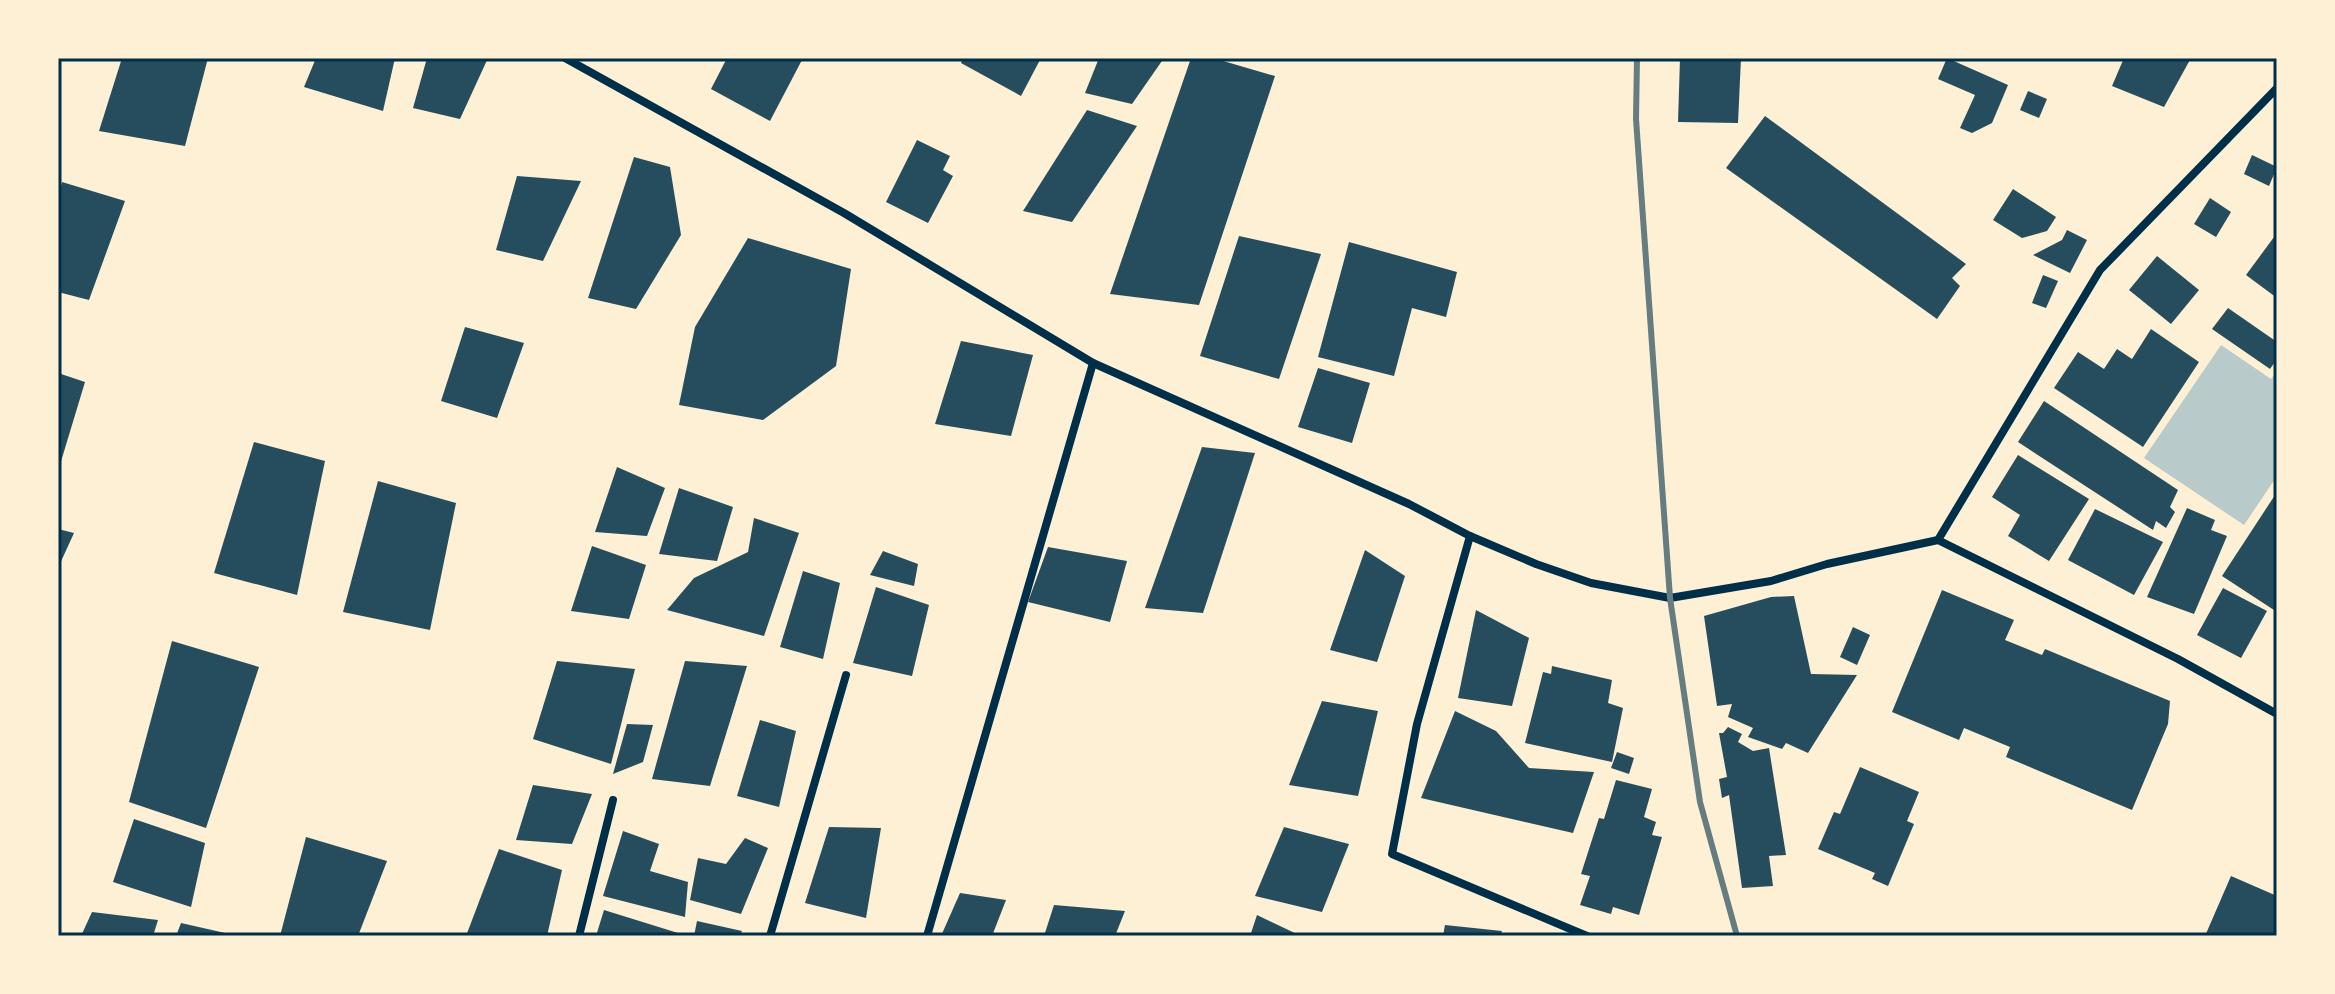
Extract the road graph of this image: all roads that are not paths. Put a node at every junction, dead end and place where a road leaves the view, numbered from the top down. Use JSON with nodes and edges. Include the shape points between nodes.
{"nodes":[{"id":1,"x":565,"y":58,"type":"edge"},
{"id":2,"x":2277,"y":88,"type":"edge"},
{"id":3,"x":1093,"y":363,"type":"junction"},
{"id":4,"x":1470,"y":536,"type":"junction"},
{"id":5,"x":1938,"y":540,"type":"junction"},
{"id":6,"x":846,"y":675,"type":"dead end"},
{"id":7,"x":2277,"y":714,"type":"edge"},
{"id":8,"x":613,"y":800,"type":"dead end"},
{"id":9,"x":579,"y":936,"type":"edge"},
{"id":10,"x":770,"y":936,"type":"edge"},
{"id":11,"x":927,"y":936,"type":"edge"},
{"id":12,"x":1587,"y":936,"type":"edge"}],
"edges":[{"from":1,"to":3,"type":"street","via":[[844,213]]},
{"from":2,"to":5,"type":"street","via":[[2100,270]]},
{"from":3,"to":4,"type":"street"},
{"from":3,"to":11,"type":"street"},
{"from":4,"to":5,"type":"street","via":[[1591,583],[1670,598],[1771,581]]},
{"from":4,"to":12,"type":"street","via":[[1417,724],[1392,854]]},
{"from":5,"to":7,"type":"street"},
{"from":6,"to":10,"type":"street"},
{"from":8,"to":9,"type":"street"}]}
